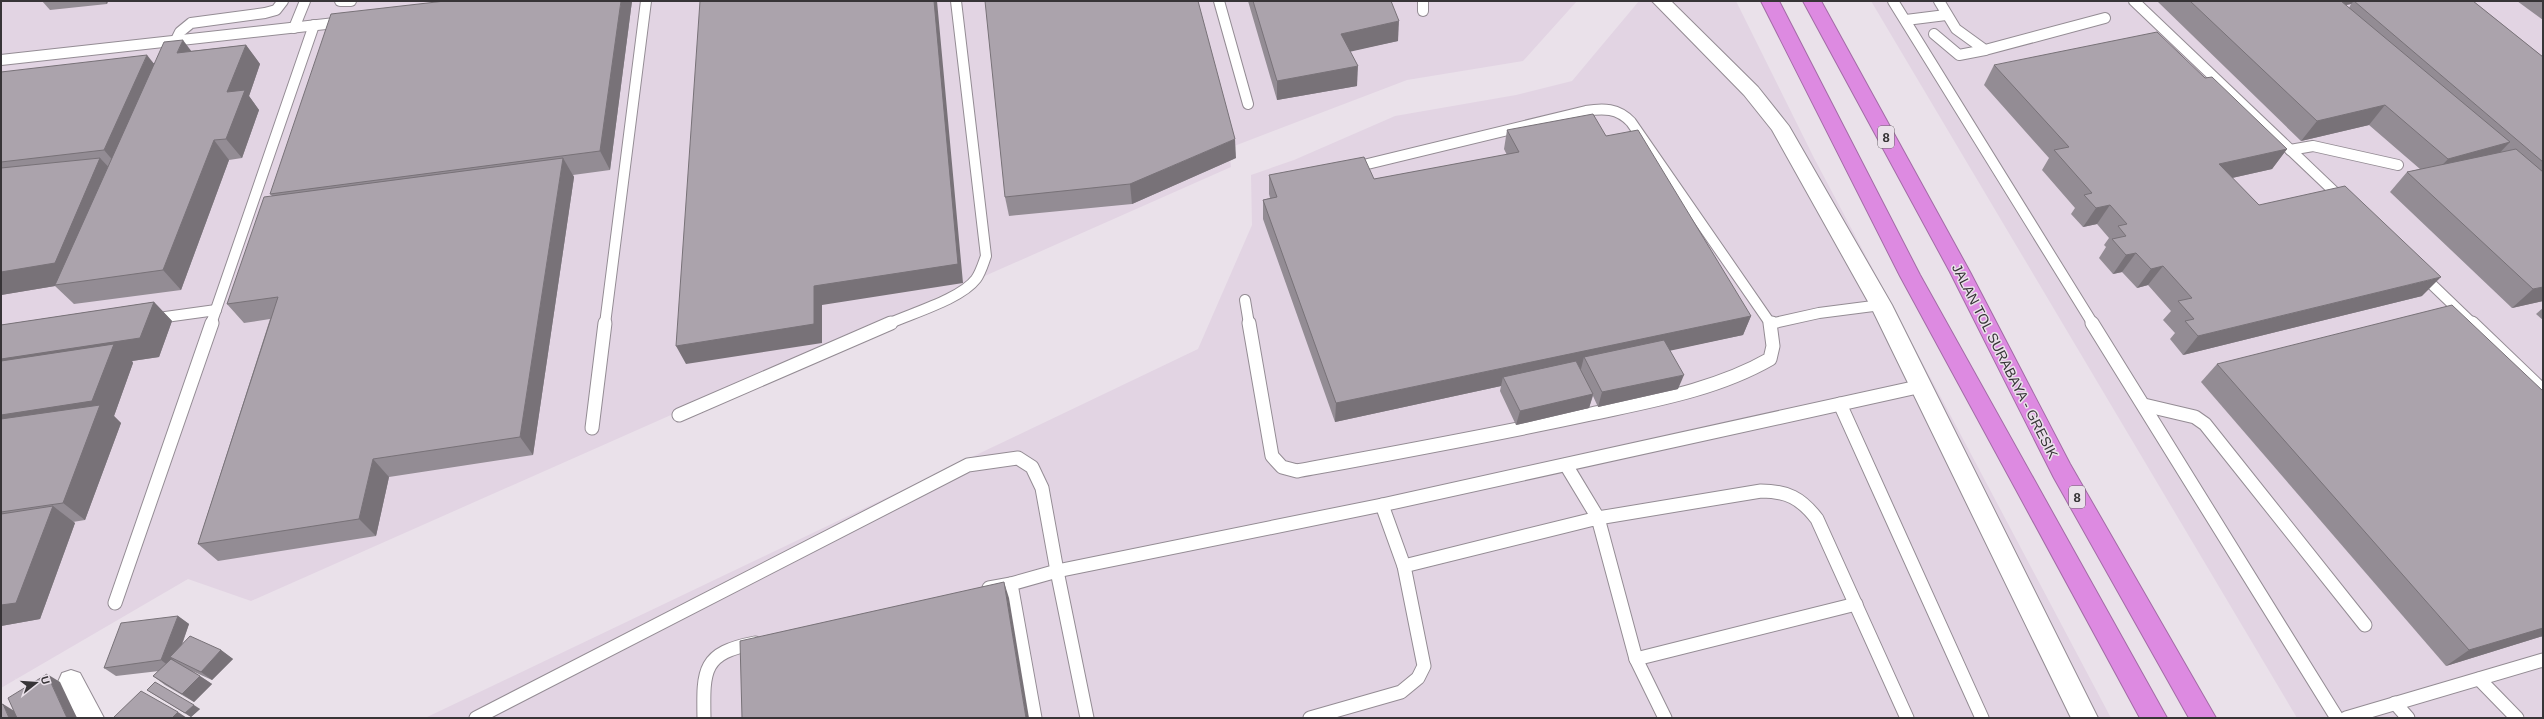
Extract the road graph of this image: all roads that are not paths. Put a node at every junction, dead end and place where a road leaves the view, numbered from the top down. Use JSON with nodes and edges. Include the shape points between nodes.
{"nodes":[{"id":1,"x":283,"y":1,"type":"edge"},
{"id":2,"x":304,"y":1,"type":"edge"},
{"id":3,"x":340,"y":1,"type":"edge"},
{"id":4,"x":351,"y":1,"type":"edge"},
{"id":5,"x":646,"y":1,"type":"edge"},
{"id":6,"x":956,"y":1,"type":"edge"},
{"id":7,"x":1219,"y":1,"type":"edge"},
{"id":8,"x":1770,"y":1,"type":"edge"},
{"id":9,"x":1812,"y":1,"type":"edge"},
{"id":10,"x":1893,"y":1,"type":"edge"},
{"id":11,"x":1939,"y":1,"type":"edge"},
{"id":12,"x":2134,"y":1,"type":"edge"},
{"id":13,"x":1662,"y":2,"type":"edge"},
{"id":14,"x":1946,"y":15,"type":"junction"},
{"id":15,"x":2105,"y":18,"type":"dead end"},
{"id":16,"x":353,"y":20,"type":"edge"},
{"id":17,"x":1906,"y":20,"type":"junction"},
{"id":18,"x":314,"y":25,"type":"junction"},
{"id":19,"x":294,"y":28,"type":"junction"},
{"id":20,"x":1956,"y":29,"type":"junction"},
{"id":21,"x":1934,"y":34,"type":"junction"},
{"id":22,"x":1917,"y":38,"type":"junction"},
{"id":23,"x":176,"y":40,"type":"junction"},
{"id":24,"x":1985,"y":50,"type":"junction"},
{"id":25,"x":1,"y":60,"type":"edge"},
{"id":26,"x":1248,"y":104,"type":"dead end"},
{"id":27,"x":2290,"y":150,"type":"junction"},
{"id":28,"x":2398,"y":165,"type":"dead end"},
{"id":29,"x":1342,"y":171,"type":"edge"},
{"id":30,"x":2347,"y":204,"type":"edge"},
{"id":31,"x":2411,"y":265,"type":"edge"},
{"id":32,"x":1245,"y":300,"type":"dead end"},
{"id":33,"x":1881,"y":305,"type":"junction"},
{"id":34,"x":216,"y":310,"type":"junction"},
{"id":35,"x":139,"y":320,"type":"edge"},
{"id":36,"x":1770,"y":323,"type":"junction"},
{"id":37,"x":1922,"y":386,"type":"junction"},
{"id":38,"x":2543,"y":391,"type":"edge"},
{"id":39,"x":1840,"y":404,"type":"junction"},
{"id":40,"x":2144,"y":405,"type":"junction"},
{"id":41,"x":679,"y":415,"type":"dead end"},
{"id":42,"x":592,"y":428,"type":"dead end"},
{"id":43,"x":1566,"y":465,"type":"junction"},
{"id":44,"x":1382,"y":505,"type":"junction"},
{"id":45,"x":1598,"y":518,"type":"junction"},
{"id":46,"x":1404,"y":566,"type":"junction"},
{"id":47,"x":1057,"y":571,"type":"junction"},
{"id":48,"x":1011,"y":584,"type":"junction"},
{"id":49,"x":972,"y":592,"type":"edge"},
{"id":50,"x":115,"y":603,"type":"dead end"},
{"id":51,"x":1856,"y":604,"type":"junction"},
{"id":52,"x":2365,"y":625,"type":"dead end"},
{"id":53,"x":767,"y":639,"type":"edge"},
{"id":54,"x":1636,"y":659,"type":"junction"},
{"id":55,"x":2543,"y":660,"type":"edge"},
{"id":56,"x":2479,"y":679,"type":"junction"},
{"id":57,"x":71,"y":682,"type":"dead end"},
{"id":58,"x":2395,"y":703,"type":"junction"},
{"id":59,"x":91,"y":718,"type":"edge"},
{"id":60,"x":476,"y":718,"type":"edge"},
{"id":61,"x":704,"y":718,"type":"edge"},
{"id":62,"x":1035,"y":718,"type":"edge"},
{"id":63,"x":1087,"y":718,"type":"edge"},
{"id":64,"x":1310,"y":718,"type":"edge"},
{"id":65,"x":1665,"y":718,"type":"edge"},
{"id":66,"x":1907,"y":718,"type":"edge"},
{"id":67,"x":1982,"y":718,"type":"edge"},
{"id":68,"x":2085,"y":718,"type":"edge"},
{"id":69,"x":2154,"y":718,"type":"edge"},
{"id":70,"x":2202,"y":718,"type":"edge"},
{"id":71,"x":2337,"y":718,"type":"edge"},
{"id":72,"x":2346,"y":718,"type":"edge"},
{"id":73,"x":2408,"y":718,"type":"edge"},
{"id":74,"x":2516,"y":718,"type":"edge"}],
"edges":[{"from":1,"to":23,"type":"lane","via":[[276,10],[265,13],[191,23],[180,32]]},
{"from":2,"to":19,"type":"lane"},
{"from":3,"to":4,"type":"lane"},
{"from":5,"to":42,"type":"lane"},
{"from":6,"to":41,"type":"lane","via":[[986,256],[979,276],[974,283],[956,294]]},
{"from":7,"to":26,"type":"lane"},
{"from":8,"to":69,"type":"highway","via":[[1910,276]]},
{"from":9,"to":70,"type":"highway","name":"JALAN TOL SURABAYA - GRESIK","number":"8","via":[[1960,272],[2062,471]]},
{"from":10,"to":17,"type":"lane"},
{"from":11,"to":14,"type":"lane"},
{"from":12,"to":27,"type":"lane"},
{"from":13,"to":33,"type":"street","via":[[1751,91],[1779,126]]},
{"from":14,"to":17,"type":"lane"},
{"from":14,"to":20,"type":"lane"},
{"from":15,"to":24,"type":"lane"},
{"from":16,"to":18,"type":"lane"},
{"from":17,"to":22,"type":"lane"},
{"from":18,"to":19,"type":"lane"},
{"from":18,"to":34,"type":"lane"},
{"from":19,"to":23,"type":"lane"},
{"from":20,"to":21,"type":"lane"},
{"from":20,"to":24,"type":"lane"},
{"from":21,"to":22,"type":"lane"},
{"from":21,"to":24,"type":"lane","via":[[1959,55]]},
{"from":22,"to":40,"type":"lane"},
{"from":23,"to":25,"type":"lane"},
{"from":27,"to":28,"type":"lane","via":[[2313,146]]},
{"from":27,"to":30,"type":"lane"},
{"from":29,"to":36,"type":"lane","via":[[1586,111],[1618,110],[1632,122]]},
{"from":31,"to":38,"type":"lane"},
{"from":32,"to":36,"type":"lane","via":[[1272,456],[1278,466],[1297,471],[1568,419],[1690,391],[1756,370],[1770,358],[1773,346]]},
{"from":33,"to":36,"type":"lane","via":[[1819,313]]},
{"from":33,"to":37,"type":"street"},
{"from":34,"to":35,"type":"lane"},
{"from":34,"to":50,"type":"lane"},
{"from":37,"to":39,"type":"lane"},
{"from":37,"to":68,"type":"street"},
{"from":39,"to":43,"type":"lane"},
{"from":39,"to":67,"type":"lane"},
{"from":40,"to":52,"type":"lane","via":[[2195,417],[2205,424]]},
{"from":40,"to":71,"type":"lane"},
{"from":43,"to":44,"type":"lane"},
{"from":43,"to":45,"type":"lane"},
{"from":44,"to":46,"type":"lane"},
{"from":44,"to":47,"type":"lane"},
{"from":45,"to":46,"type":"lane"},
{"from":45,"to":51,"type":"lane","via":[[1761,491],[1785,491],[1806,504],[1817,519]]},
{"from":45,"to":54,"type":"lane"},
{"from":46,"to":64,"type":"lane","via":[[1424,666],[1418,678],[1401,692]]},
{"from":47,"to":48,"type":"lane"},
{"from":47,"to":60,"type":"lane","via":[[1042,488],[1032,467],[1018,458],[968,465]]},
{"from":47,"to":63,"type":"lane"},
{"from":48,"to":49,"type":"lane"},
{"from":48,"to":62,"type":"lane"},
{"from":51,"to":54,"type":"lane"},
{"from":51,"to":66,"type":"lane"},
{"from":53,"to":61,"type":"lane","via":[[723,652],[710,663],[704,678]]},
{"from":54,"to":65,"type":"lane"},
{"from":55,"to":56,"type":"lane"},
{"from":56,"to":58,"type":"lane"},
{"from":56,"to":74,"type":"lane"},
{"from":57,"to":59,"type":"street"},
{"from":58,"to":72,"type":"lane"},
{"from":58,"to":73,"type":"lane"}]}
